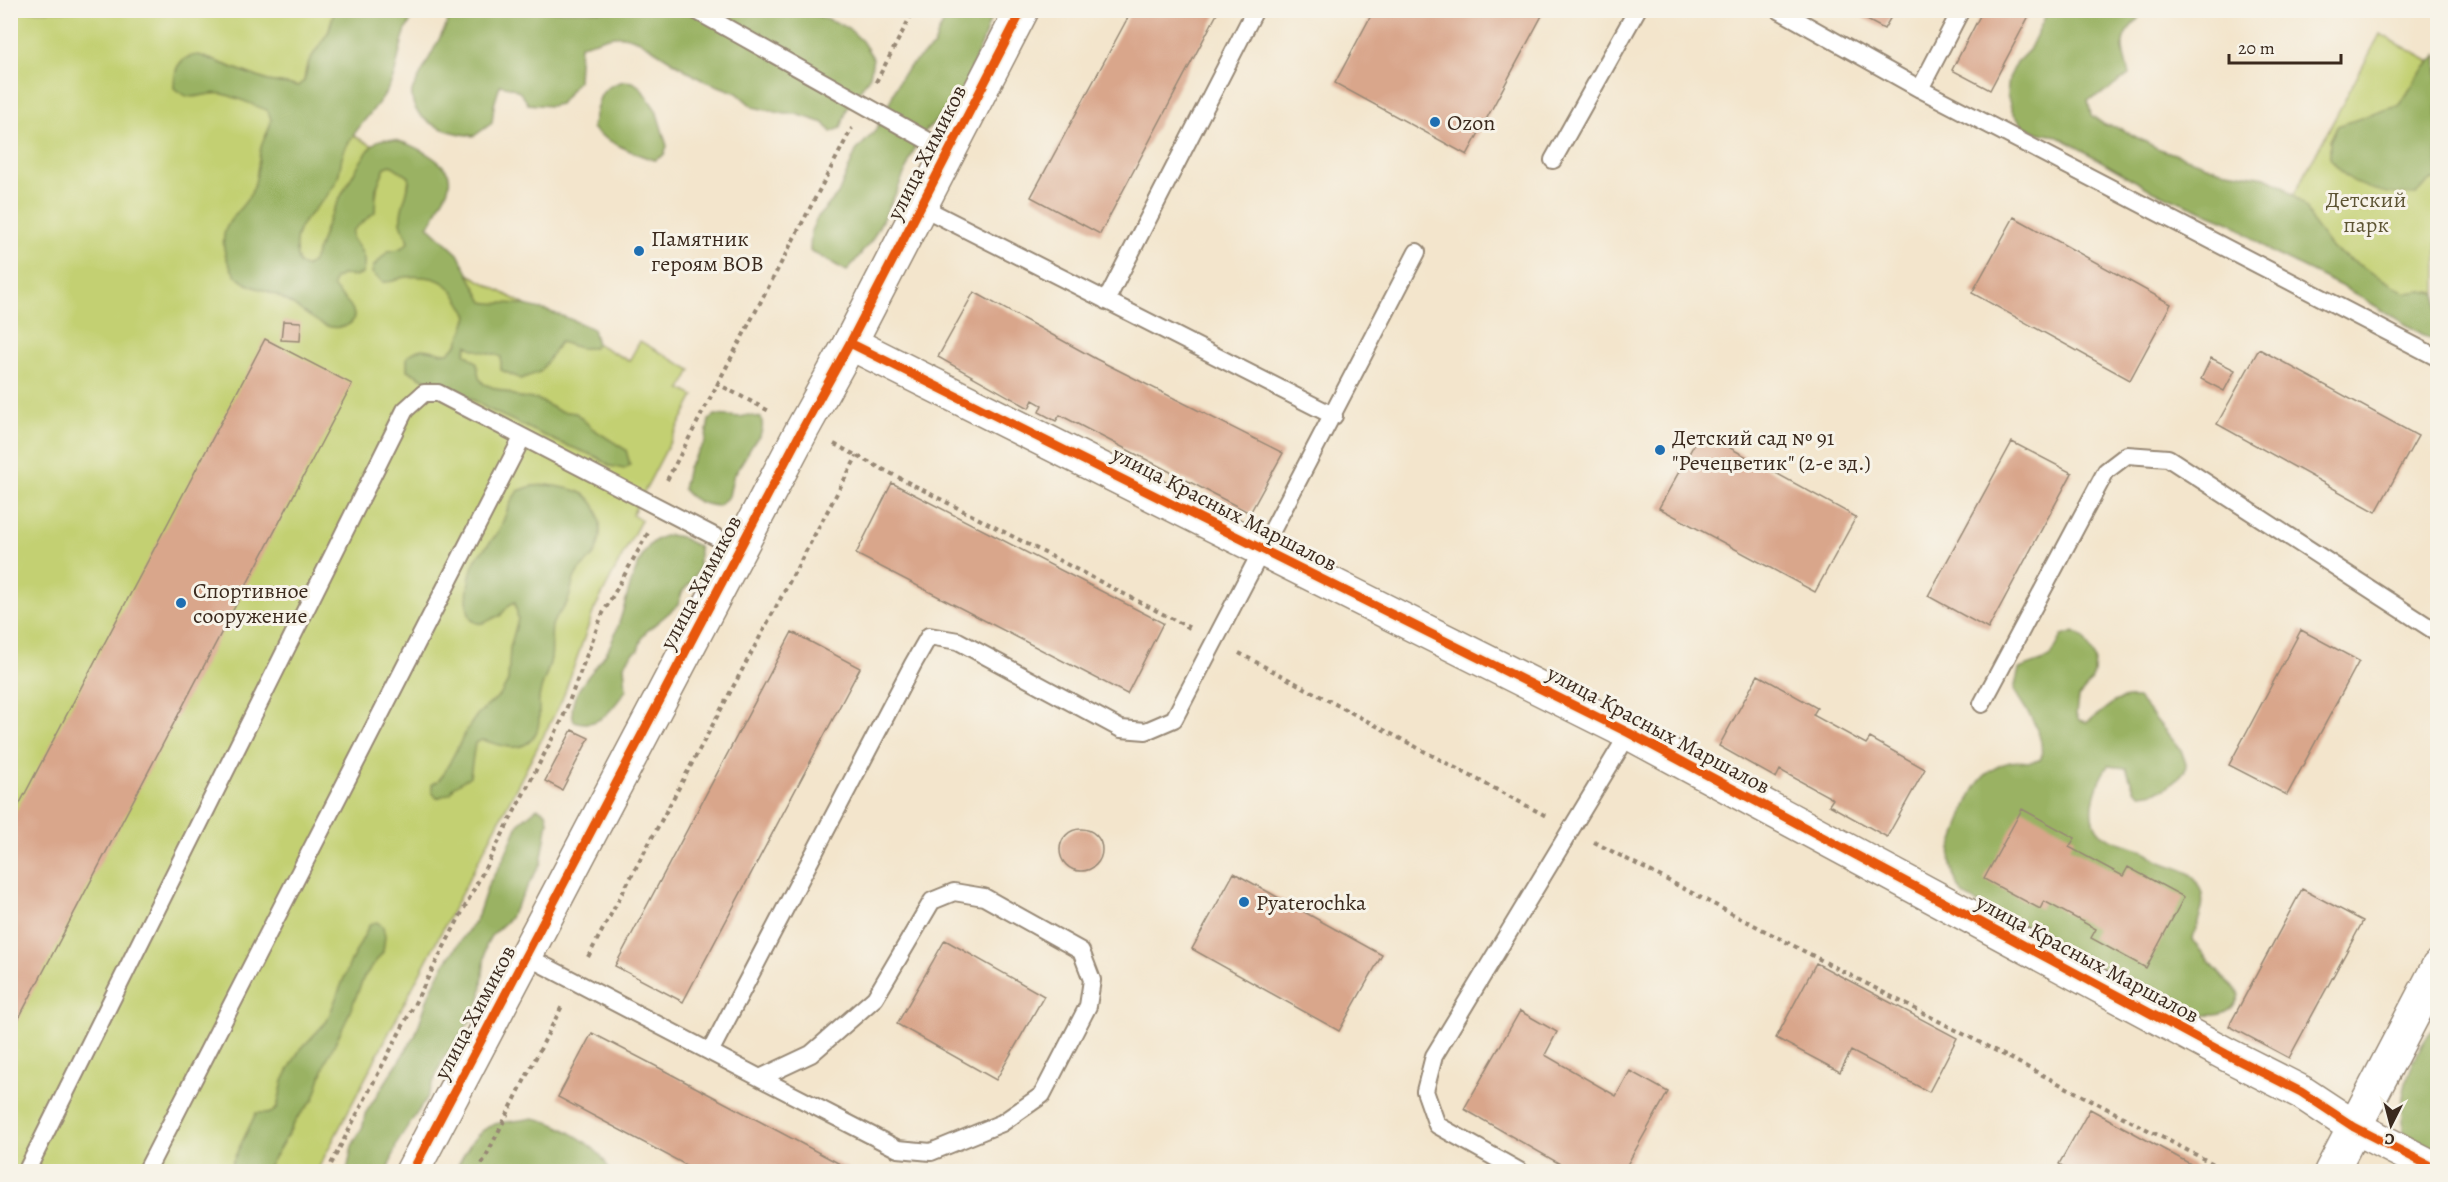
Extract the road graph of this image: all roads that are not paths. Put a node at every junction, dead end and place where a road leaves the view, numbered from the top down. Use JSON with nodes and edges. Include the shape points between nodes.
{"nodes":[{"id":1,"x":695,"y":10,"type":"edge"},
{"id":2,"x":1022,"y":10,"type":"edge"},
{"id":3,"x":1254,"y":10,"type":"edge"},
{"id":4,"x":1637,"y":10,"type":"edge"},
{"id":5,"x":1779,"y":10,"type":"edge"},
{"id":6,"x":1961,"y":10,"type":"edge"},
{"id":7,"x":1920,"y":89,"type":"junction"},
{"id":8,"x":948,"y":152,"type":"junction"},
{"id":9,"x":1553,"y":160,"type":"dead end"},
{"id":10,"x":920,"y":206,"type":"junction"},
{"id":11,"x":1418,"y":252,"type":"dead end"},
{"id":12,"x":1106,"y":301,"type":"junction"},
{"id":13,"x":850,"y":343,"type":"junction"},
{"id":14,"x":2438,"y":358,"type":"edge"},
{"id":15,"x":1334,"y":416,"type":"junction"},
{"id":16,"x":522,"y":438,"type":"junction"},
{"id":17,"x":739,"y":549,"type":"junction"},
{"id":18,"x":1264,"y":549,"type":"junction"},
{"id":19,"x":2438,"y":633,"type":"edge"},
{"id":20,"x":1982,"y":704,"type":"dead end"},
{"id":21,"x":1629,"y":733,"type":"junction"},
{"id":22,"x":526,"y":956,"type":"junction"},
{"id":23,"x":2438,"y":967,"type":"edge"},
{"id":24,"x":710,"y":1052,"type":"junction"},
{"id":25,"x":760,"y":1078,"type":"junction"},
{"id":26,"x":2354,"y":1127,"type":"junction"},
{"id":27,"x":2438,"y":1170,"type":"edge"},
{"id":28,"x":26,"y":1172,"type":"edge"},
{"id":29,"x":146,"y":1172,"type":"edge"},
{"id":30,"x":412,"y":1172,"type":"edge"},
{"id":31,"x":1521,"y":1172,"type":"edge"},
{"id":32,"x":2331,"y":1172,"type":"edge"}],
"edges":[{"from":1,"to":8,"type":"lane"},
{"from":2,"to":8,"type":"street","name":"улица Химиков"},
{"from":3,"to":12,"type":"lane"},
{"from":4,"to":9,"type":"lane"},
{"from":5,"to":7,"type":"lane"},
{"from":6,"to":7,"type":"lane"},
{"from":7,"to":14,"type":"lane"},
{"from":8,"to":10,"type":"street","name":"улица Химиков"},
{"from":10,"to":12,"type":"lane"},
{"from":10,"to":13,"type":"street","name":"улица Химиков"},
{"from":11,"to":15,"type":"lane"},
{"from":12,"to":15,"type":"lane"},
{"from":13,"to":17,"type":"street","name":"улица Химиков"},
{"from":13,"to":18,"type":"street","name":"улица Красных Маршалов"},
{"from":15,"to":18,"type":"lane"},
{"from":16,"to":17,"type":"lane"},
{"from":16,"to":28,"type":"lane","via":[[438,393],[424,393],[405,410]]},
{"from":16,"to":29,"type":"lane"},
{"from":17,"to":22,"type":"street","name":"улица Химиков"},
{"from":18,"to":21,"type":"street","name":"улица Красных Маршалов"},
{"from":18,"to":24,"type":"lane","via":[[1174,719],[1146,731],[1121,729],[958,640],[930,636]]},
{"from":19,"to":20,"type":"lane","via":[[2168,458],[2127,455],[2106,471]]},
{"from":21,"to":26,"type":"street","name":"улица Красных Маршалов","via":[[2301,1092]]},
{"from":21,"to":31,"type":"lane","via":[[1434,1056],[1425,1091],[1437,1125]]},
{"from":22,"to":24,"type":"lane"},
{"from":22,"to":30,"type":"street","name":"улица Химиков"},
{"from":23,"to":26,"type":"street"},
{"from":24,"to":25,"type":"lane"},
{"from":25,"to":25,"type":"lane","via":[[898,1149],[931,1152],[1002,1123],[1042,1095],[1088,1006],[1092,980],[1081,951],[984,897],[954,892],[932,901],[875,998],[811,1054]]},
{"from":26,"to":27,"type":"street","name":"улица Красных Маршалов"},
{"from":26,"to":32,"type":"street"}]}
